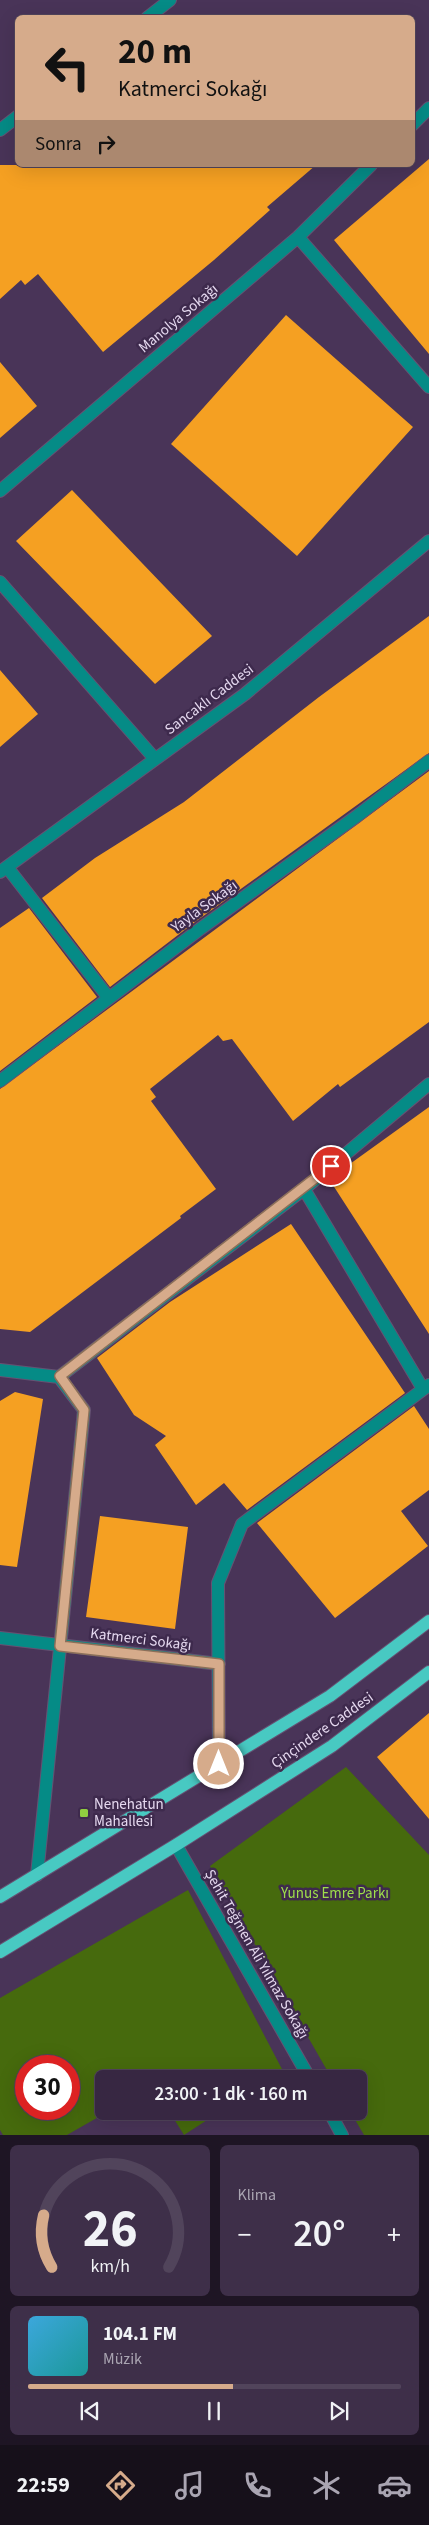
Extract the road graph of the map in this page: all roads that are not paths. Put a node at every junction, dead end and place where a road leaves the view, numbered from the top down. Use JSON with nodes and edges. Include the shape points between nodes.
{"nodes":[{"id":1,"x":170,"y":0,"type":"edge"},
{"id":2,"x":151,"y":15,"type":"edge"},
{"id":3,"x":429,"y":108,"type":"edge"},
{"id":4,"x":15,"y":118,"type":"edge"},
{"id":5,"x":415,"y":122,"type":"edge"},
{"id":6,"x":0,"y":130,"type":"edge"},
{"id":7,"x":369,"y":167,"type":"edge"},
{"id":8,"x":298,"y":237,"type":"junction"},
{"id":9,"x":429,"y":387,"type":"edge"},
{"id":10,"x":0,"y":491,"type":"edge"},
{"id":11,"x":429,"y":541,"type":"edge"},
{"id":12,"x":0,"y":582,"type":"edge"},
{"id":13,"x":155,"y":759,"type":"junction"},
{"id":14,"x":429,"y":761,"type":"edge"},
{"id":15,"x":3,"y":869,"type":"edge"},
{"id":16,"x":108,"y":997,"type":"junction"},
{"id":17,"x":0,"y":1081,"type":"edge"},
{"id":18,"x":429,"y":1084,"type":"edge"},
{"id":19,"x":304,"y":1189,"type":"junction"},
{"id":20,"x":0,"y":1370,"type":"edge"},
{"id":21,"x":60,"y":1376,"type":"junction"},
{"id":22,"x":426,"y":1387,"type":"edge"},
{"id":23,"x":429,"y":1621,"type":"edge"},
{"id":24,"x":0,"y":1638,"type":"edge"},
{"id":25,"x":60,"y":1646,"type":"junction"},
{"id":26,"x":219,"y":1664,"type":"junction"},
{"id":27,"x":429,"y":1672,"type":"edge"},
{"id":28,"x":219,"y":1764,"type":"junction"},
{"id":29,"x":176,"y":1845,"type":"junction"},
{"id":30,"x":37,"y":1875,"type":"junction"},
{"id":31,"x":0,"y":1897,"type":"edge"},
{"id":32,"x":0,"y":1952,"type":"edge"},
{"id":33,"x":305,"y":2070,"type":"edge"},
{"id":34,"x":334,"y":2120,"type":"edge"},
{"id":35,"x":342,"y":2135,"type":"edge"}],
"edges":[{"from":1,"to":2,"type":"street"},
{"from":3,"to":5,"type":"street"},
{"from":4,"to":6,"type":"street"},
{"from":7,"to":8,"type":"street","name":"Manolya Sokağı"},
{"from":8,"to":9,"type":"street"},
{"from":8,"to":10,"type":"street","name":"Manolya Sokağı"},
{"from":11,"to":13,"type":"street","name":"Sancaklı Caddesi","via":[[245,694]]},
{"from":12,"to":13,"type":"street"},
{"from":13,"to":15,"type":"street","name":"Sancaklı Caddesi"},
{"from":14,"to":16,"type":"street","name":"Yayla Sokağı"},
{"from":15,"to":16,"type":"street"},
{"from":16,"to":17,"type":"street","name":"Yayla Sokağı"},
{"from":18,"to":19,"type":"street"},
{"from":19,"to":21,"type":"street"},
{"from":19,"to":22,"type":"street"},
{"from":20,"to":21,"type":"street"},
{"from":21,"to":25,"type":"street","via":[[84,1410]]},
{"from":22,"to":26,"type":"street","via":[[242,1524],[218,1583]]},
{"from":23,"to":28,"type":"main road","name":"Çinçindere Caddesi","via":[[330,1696]]},
{"from":24,"to":25,"type":"street","name":"Katmerci Sokağı"},
{"from":25,"to":26,"type":"street","name":"Katmerci Sokağı"},
{"from":25,"to":30,"type":"street"},
{"from":26,"to":28,"type":"street"},
{"from":27,"to":29,"type":"main road","name":"Çinçindere Caddesi","via":[[332,1746]]},
{"from":28,"to":30,"type":"main road","name":"Çinçindere Caddesi"},
{"from":29,"to":32,"type":"main road","name":"Çinçindere Caddesi"},
{"from":29,"to":33,"type":"street","name":"Şehit Teğmen Ali Yılmaz Sokağı"},
{"from":30,"to":31,"type":"main road","name":"Çinçindere Caddesi"},
{"from":34,"to":35,"type":"street"}]}
